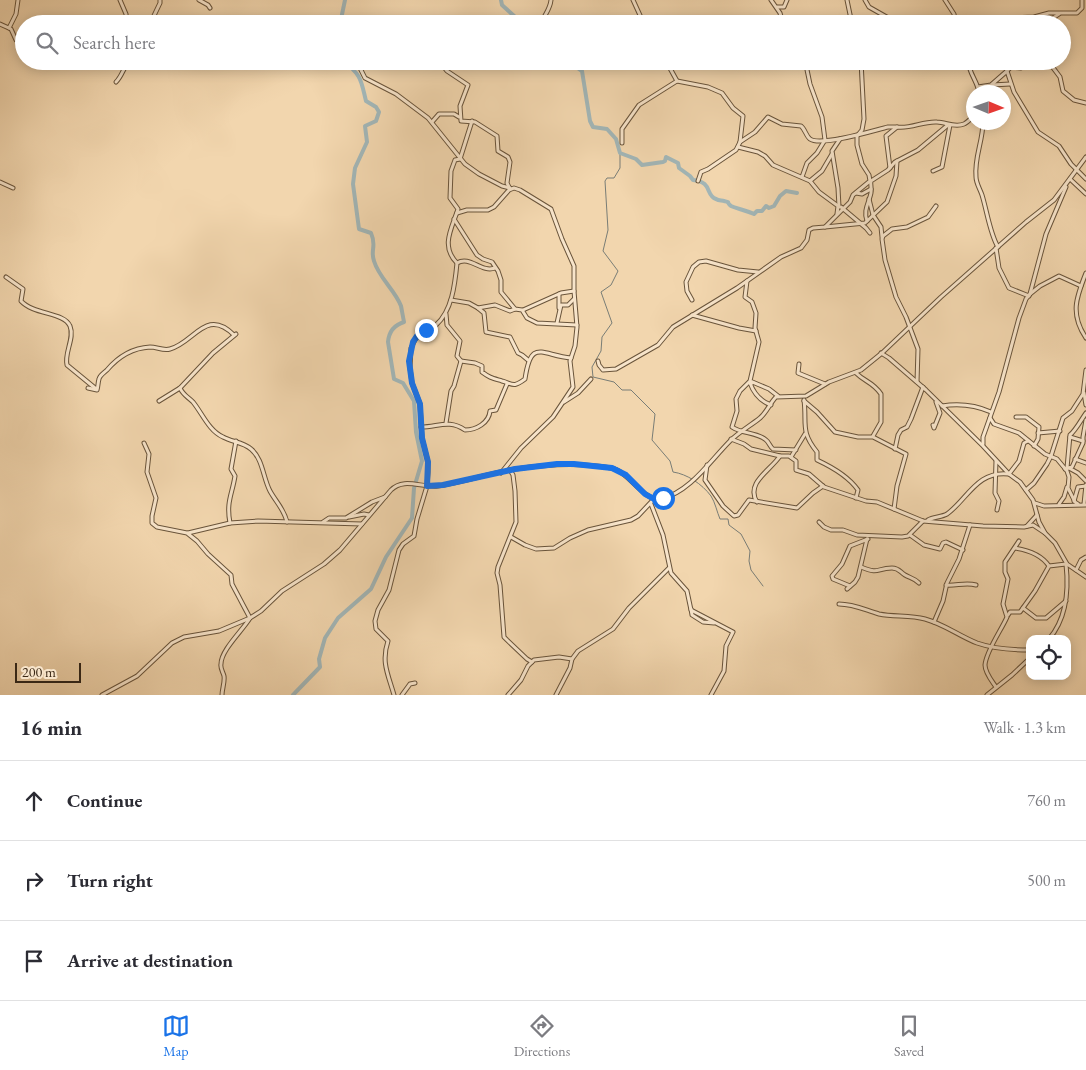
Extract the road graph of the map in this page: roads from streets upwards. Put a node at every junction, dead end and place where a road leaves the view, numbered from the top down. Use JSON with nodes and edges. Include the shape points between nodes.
{"nodes":[{"id":1,"x":18,"y":0,"type":"edge"},
{"id":2,"x":120,"y":0,"type":"edge"},
{"id":3,"x":160,"y":0,"type":"edge"},
{"id":4,"x":199,"y":0,"type":"edge"},
{"id":5,"x":551,"y":0,"type":"edge"},
{"id":6,"x":633,"y":0,"type":"edge"},
{"id":7,"x":771,"y":0,"type":"edge"},
{"id":8,"x":787,"y":0,"type":"edge"},
{"id":9,"x":848,"y":0,"type":"edge"},
{"id":10,"x":864,"y":0,"type":"edge"},
{"id":11,"x":945,"y":0,"type":"edge"},
{"id":12,"x":1082,"y":0,"type":"edge"},
{"id":13,"x":786,"y":6,"type":"junction"},
{"id":14,"x":776,"y":7,"type":"junction"},
{"id":15,"x":210,"y":8,"type":"dead end"},
{"id":16,"x":1059,"y":13,"type":"junction"},
{"id":17,"x":16,"y":15,"type":"edge"},
{"id":18,"x":127,"y":15,"type":"edge"},
{"id":19,"x":154,"y":15,"type":"edge"},
{"id":20,"x":545,"y":15,"type":"edge"},
{"id":21,"x":640,"y":15,"type":"edge"},
{"id":22,"x":780,"y":15,"type":"edge"},
{"id":23,"x":784,"y":15,"type":"edge"},
{"id":24,"x":850,"y":15,"type":"edge"},
{"id":25,"x":883,"y":15,"type":"edge"},
{"id":26,"x":954,"y":15,"type":"edge"},
{"id":27,"x":1044,"y":15,"type":"edge"},
{"id":28,"x":1057,"y":15,"type":"edge"},
{"id":29,"x":15,"y":16,"type":"edge"},
{"id":30,"x":0,"y":24,"type":"edge"},
{"id":31,"x":9,"y":28,"type":"junction"},
{"id":32,"x":15,"y":38,"type":"edge"},
{"id":33,"x":124,"y":70,"type":"edge"},
{"id":34,"x":361,"y":70,"type":"edge"},
{"id":35,"x":446,"y":70,"type":"edge"},
{"id":36,"x":671,"y":70,"type":"edge"},
{"id":37,"x":807,"y":70,"type":"edge"},
{"id":38,"x":861,"y":70,"type":"edge"},
{"id":39,"x":970,"y":70,"type":"edge"},
{"id":40,"x":1054,"y":70,"type":"edge"},
{"id":41,"x":1007,"y":71,"type":"joint"},
{"id":42,"x":677,"y":81,"type":"junction"},
{"id":43,"x":116,"y":82,"type":"dead end"},
{"id":44,"x":1010,"y":84,"type":"junction"},
{"id":45,"x":977,"y":85,"type":"edge"},
{"id":46,"x":991,"y":85,"type":"joint"},
{"id":47,"x":1086,"y":103,"type":"edge"},
{"id":48,"x":459,"y":117,"type":"junction"},
{"id":49,"x":472,"y":121,"type":"junction"},
{"id":50,"x":432,"y":122,"type":"junction"},
{"id":51,"x":966,"y":122,"type":"edge"},
{"id":52,"x":949,"y":125,"type":"junction"},
{"id":53,"x":897,"y":127,"type":"junction"},
{"id":54,"x":982,"y":130,"type":"edge"},
{"id":55,"x":858,"y":135,"type":"junction"},
{"id":56,"x":840,"y":138,"type":"junction"},
{"id":57,"x":825,"y":140,"type":"junction"},
{"id":58,"x":740,"y":142,"type":"junction"},
{"id":59,"x":622,"y":143,"type":"dead end"},
{"id":60,"x":738,"y":147,"type":"junction"},
{"id":61,"x":832,"y":153,"type":"junction"},
{"id":62,"x":1086,"y":158,"type":"edge"},
{"id":63,"x":460,"y":159,"type":"junction"},
{"id":64,"x":897,"y":161,"type":"junction"},
{"id":65,"x":890,"y":168,"type":"junction"},
{"id":66,"x":1076,"y":170,"type":"junction"},
{"id":67,"x":933,"y":171,"type":"dead end"},
{"id":68,"x":802,"y":177,"type":"junction"},
{"id":69,"x":1070,"y":179,"type":"junction"},
{"id":70,"x":1086,"y":179,"type":"edge"},
{"id":71,"x":698,"y":181,"type":"dead end"},
{"id":72,"x":810,"y":181,"type":"junction"},
{"id":73,"x":870,"y":181,"type":"junction"},
{"id":74,"x":0,"y":182,"type":"edge"},
{"id":75,"x":1067,"y":184,"type":"junction"},
{"id":76,"x":13,"y":188,"type":"dead end"},
{"id":77,"x":511,"y":188,"type":"junction"},
{"id":78,"x":871,"y":189,"type":"junction"},
{"id":79,"x":855,"y":193,"type":"junction"},
{"id":80,"x":1086,"y":194,"type":"edge"},
{"id":81,"x":869,"y":198,"type":"junction"},
{"id":82,"x":936,"y":206,"type":"dead end"},
{"id":83,"x":840,"y":207,"type":"junction"},
{"id":84,"x":456,"y":213,"type":"junction"},
{"id":85,"x":872,"y":215,"type":"junction"},
{"id":86,"x":454,"y":219,"type":"junction"},
{"id":87,"x":867,"y":221,"type":"junction"},
{"id":88,"x":861,"y":224,"type":"junction"},
{"id":89,"x":825,"y":228,"type":"junction"},
{"id":90,"x":870,"y":233,"type":"dead end"},
{"id":91,"x":882,"y":237,"type":"junction"},
{"id":92,"x":997,"y":248,"type":"junction"},
{"id":93,"x":457,"y":263,"type":"junction"},
{"id":94,"x":495,"y":268,"type":"junction"},
{"id":95,"x":759,"y":272,"type":"junction"},
{"id":96,"x":1086,"y":273,"type":"edge"},
{"id":97,"x":6,"y":277,"type":"dead end"},
{"id":98,"x":747,"y":281,"type":"junction"},
{"id":99,"x":1081,"y":285,"type":"junction"},
{"id":100,"x":1086,"y":287,"type":"edge"},
{"id":101,"x":574,"y":292,"type":"junction"},
{"id":102,"x":559,"y":293,"type":"junction"},
{"id":103,"x":1029,"y":295,"type":"junction"},
{"id":104,"x":574,"y":298,"type":"junction"},
{"id":105,"x":451,"y":300,"type":"junction"},
{"id":106,"x":692,"y":300,"type":"dead end"},
{"id":107,"x":478,"y":308,"type":"junction"},
{"id":108,"x":515,"y":309,"type":"junction"},
{"id":109,"x":522,"y":310,"type":"junction"},
{"id":110,"x":559,"y":311,"type":"junction"},
{"id":111,"x":446,"y":314,"type":"junction"},
{"id":112,"x":692,"y":315,"type":"junction"},
{"id":113,"x":557,"y":323,"type":"junction"},
{"id":114,"x":577,"y":325,"type":"junction"},
{"id":115,"x":910,"y":327,"type":"junction"},
{"id":116,"x":756,"y":331,"type":"junction"},
{"id":117,"x":1086,"y":338,"type":"edge"},
{"id":118,"x":881,"y":353,"type":"junction"},
{"id":119,"x":571,"y":358,"type":"junction"},
{"id":120,"x":529,"y":360,"type":"junction"},
{"id":121,"x":461,"y":361,"type":"junction"},
{"id":122,"x":598,"y":361,"type":"dead end"},
{"id":123,"x":800,"y":364,"type":"dead end"},
{"id":124,"x":1086,"y":370,"type":"edge"},
{"id":125,"x":856,"y":372,"type":"junction"},
{"id":126,"x":591,"y":379,"type":"dead end"},
{"id":127,"x":917,"y":382,"type":"junction"},
{"id":128,"x":751,"y":383,"type":"junction"},
{"id":129,"x":507,"y":384,"type":"junction"},
{"id":130,"x":826,"y":384,"type":"junction"},
{"id":131,"x":922,"y":387,"type":"junction"},
{"id":132,"x":88,"y":388,"type":"dead end"},
{"id":133,"x":180,"y":388,"type":"junction"},
{"id":134,"x":97,"y":390,"type":"junction"},
{"id":135,"x":1084,"y":393,"type":"junction"},
{"id":136,"x":778,"y":396,"type":"junction"},
{"id":137,"x":803,"y":399,"type":"junction"},
{"id":138,"x":935,"y":399,"type":"junction"},
{"id":139,"x":159,"y":401,"type":"dead end"},
{"id":140,"x":564,"y":402,"type":"junction"},
{"id":141,"x":771,"y":404,"type":"junction"},
{"id":142,"x":1086,"y":404,"type":"edge"},
{"id":143,"x":942,"y":406,"type":"junction"},
{"id":144,"x":991,"y":412,"type":"junction"},
{"id":145,"x":1086,"y":414,"type":"edge"},
{"id":146,"x":1016,"y":417,"type":"dead end"},
{"id":147,"x":990,"y":418,"type":"junction"},
{"id":148,"x":1086,"y":420,"type":"edge"},
{"id":149,"x":446,"y":423,"type":"junction"},
{"id":150,"x":933,"y":425,"type":"dead end"},
{"id":151,"x":421,"y":427,"type":"junction"},
{"id":152,"x":1060,"y":431,"type":"junction"},
{"id":153,"x":740,"y":432,"type":"junction"},
{"id":154,"x":805,"y":433,"type":"junction"},
{"id":155,"x":1038,"y":433,"type":"junction"},
{"id":156,"x":874,"y":436,"type":"junction"},
{"id":157,"x":983,"y":437,"type":"junction"},
{"id":158,"x":1070,"y":437,"type":"junction"},
{"id":159,"x":731,"y":439,"type":"junction"},
{"id":160,"x":977,"y":439,"type":"junction"},
{"id":161,"x":1028,"y":441,"type":"junction"},
{"id":162,"x":1083,"y":441,"type":"junction"},
{"id":163,"x":236,"y":442,"type":"junction"},
{"id":164,"x":144,"y":443,"type":"dead end"},
{"id":165,"x":983,"y":446,"type":"junction"},
{"id":166,"x":1034,"y":446,"type":"junction"},
{"id":167,"x":895,"y":449,"type":"junction"},
{"id":168,"x":796,"y":450,"type":"junction"},
{"id":169,"x":780,"y":456,"type":"junction"},
{"id":170,"x":1051,"y":456,"type":"junction"},
{"id":171,"x":791,"y":457,"type":"junction"},
{"id":172,"x":1075,"y":459,"type":"junction"},
{"id":173,"x":996,"y":460,"type":"junction"},
{"id":174,"x":1086,"y":463,"type":"edge"},
{"id":175,"x":707,"y":465,"type":"junction"},
{"id":176,"x":1067,"y":468,"type":"junction"},
{"id":177,"x":510,"y":470,"type":"junction"},
{"id":178,"x":501,"y":473,"type":"junction"},
{"id":179,"x":995,"y":473,"type":"junction"},
{"id":180,"x":1008,"y":474,"type":"junction"},
{"id":181,"x":1086,"y":484,"type":"edge"},
{"id":182,"x":427,"y":486,"type":"junction"},
{"id":183,"x":824,"y":486,"type":"junction"},
{"id":184,"x":1068,"y":486,"type":"junction"},
{"id":185,"x":1026,"y":490,"type":"junction"},
{"id":186,"x":754,"y":493,"type":"junction"},
{"id":187,"x":385,"y":497,"type":"junction"},
{"id":188,"x":856,"y":498,"type":"junction"},
{"id":189,"x":654,"y":499,"type":"junction"},
{"id":190,"x":748,"y":500,"type":"junction"},
{"id":191,"x":757,"y":502,"type":"junction"},
{"id":192,"x":1076,"y":502,"type":"junction"},
{"id":193,"x":1034,"y":503,"type":"junction"},
{"id":194,"x":650,"y":504,"type":"junction"},
{"id":195,"x":1059,"y":504,"type":"junction"},
{"id":196,"x":1085,"y":505,"type":"edge"},
{"id":197,"x":894,"y":509,"type":"junction"},
{"id":198,"x":997,"y":510,"type":"dead end"},
{"id":199,"x":369,"y":515,"type":"junction"},
{"id":200,"x":1037,"y":515,"type":"junction"},
{"id":201,"x":346,"y":518,"type":"junction"},
{"id":202,"x":925,"y":520,"type":"junction"},
{"id":203,"x":287,"y":522,"type":"junction"},
{"id":204,"x":322,"y":522,"type":"junction"},
{"id":205,"x":516,"y":522,"type":"junction"},
{"id":206,"x":819,"y":522,"type":"dead end"},
{"id":207,"x":230,"y":523,"type":"junction"},
{"id":208,"x":362,"y":524,"type":"junction"},
{"id":209,"x":970,"y":525,"type":"junction"},
{"id":210,"x":1026,"y":526,"type":"junction"},
{"id":211,"x":187,"y":533,"type":"junction"},
{"id":212,"x":1045,"y":533,"type":"junction"},
{"id":213,"x":909,"y":535,"type":"junction"},
{"id":214,"x":511,"y":536,"type":"junction"},
{"id":215,"x":868,"y":537,"type":"junction"},
{"id":216,"x":516,"y":539,"type":"junction"},
{"id":217,"x":1019,"y":541,"type":"dead end"},
{"id":218,"x":1015,"y":548,"type":"junction"},
{"id":219,"x":963,"y":550,"type":"junction"},
{"id":220,"x":1086,"y":557,"type":"edge"},
{"id":221,"x":1066,"y":563,"type":"junction"},
{"id":222,"x":861,"y":566,"type":"junction"},
{"id":223,"x":1049,"y":566,"type":"junction"},
{"id":224,"x":669,"y":567,"type":"junction"},
{"id":225,"x":1076,"y":570,"type":"junction"},
{"id":226,"x":1086,"y":577,"type":"edge"},
{"id":227,"x":919,"y":583,"type":"dead end"},
{"id":228,"x":946,"y":585,"type":"junction"},
{"id":229,"x":976,"y":585,"type":"dead end"},
{"id":230,"x":850,"y":586,"type":"junction"},
{"id":231,"x":847,"y":589,"type":"dead end"},
{"id":232,"x":1066,"y":600,"type":"junction"},
{"id":233,"x":839,"y":604,"type":"dead end"},
{"id":234,"x":1023,"y":608,"type":"junction"},
{"id":235,"x":1008,"y":615,"type":"junction"},
{"id":236,"x":250,"y":618,"type":"junction"},
{"id":237,"x":934,"y":622,"type":"junction"},
{"id":238,"x":1052,"y":635,"type":"edge"},
{"id":239,"x":992,"y":647,"type":"junction"},
{"id":240,"x":1026,"y":650,"type":"edge"},
{"id":241,"x":572,"y":658,"type":"junction"},
{"id":242,"x":532,"y":662,"type":"junction"},
{"id":243,"x":1026,"y":662,"type":"edge"},
{"id":244,"x":415,"y":683,"type":"dead end"},
{"id":245,"x":996,"y":688,"type":"junction"},
{"id":246,"x":102,"y":695,"type":"edge"},
{"id":247,"x":222,"y":695,"type":"edge"},
{"id":248,"x":394,"y":695,"type":"edge"},
{"id":249,"x":402,"y":695,"type":"edge"},
{"id":250,"x":508,"y":695,"type":"edge"},
{"id":251,"x":556,"y":695,"type":"edge"},
{"id":252,"x":711,"y":695,"type":"edge"},
{"id":253,"x":987,"y":695,"type":"edge"}],
"edges":[{"from":1,"to":17,"type":"street"},
{"from":2,"to":18,"type":"street"},
{"from":3,"to":19,"type":"street"},
{"from":4,"to":15,"type":"street"},
{"from":5,"to":20,"type":"street"},
{"from":6,"to":21,"type":"street"},
{"from":7,"to":14,"type":"street"},
{"from":8,"to":13,"type":"street"},
{"from":9,"to":24,"type":"street"},
{"from":10,"to":25,"type":"street"},
{"from":11,"to":26,"type":"street"},
{"from":12,"to":16,"type":"street","via":[[1083,10]]},
{"from":13,"to":14,"type":"street"},
{"from":13,"to":23,"type":"street"},
{"from":14,"to":22,"type":"street"},
{"from":16,"to":27,"type":"street"},
{"from":16,"to":28,"type":"street"},
{"from":29,"to":31,"type":"street"},
{"from":30,"to":31,"type":"street"},
{"from":31,"to":32,"type":"street"},
{"from":33,"to":43,"type":"street"},
{"from":34,"to":50,"type":"street","via":[[365,78],[396,94]]},
{"from":35,"to":48,"type":"street","via":[[468,84]]},
{"from":36,"to":42,"type":"street"},
{"from":37,"to":57,"type":"street","via":[[822,117]]},
{"from":38,"to":55,"type":"street","via":[[864,119]]},
{"from":39,"to":45,"type":"street"},
{"from":40,"to":47,"type":"street","via":[[1063,91],[1074,100]]},
{"from":41,"to":44,"type":"street"},
{"from":41,"to":46,"type":"street"},
{"from":42,"to":58,"type":"street","via":[[708,87],[725,95],[743,116]]},
{"from":42,"to":59,"type":"street","via":[[639,105],[622,128]]},
{"from":44,"to":46,"type":"street"},
{"from":44,"to":66,"type":"street","via":[[1038,132],[1059,146]]},
{"from":48,"to":49,"type":"street","via":[[462,122]]},
{"from":48,"to":50,"type":"street","via":[[440,114]]},
{"from":49,"to":63,"type":"street"},
{"from":49,"to":77,"type":"street","via":[[497,136],[498,152],[508,157],[510,162],[507,183]]},
{"from":50,"to":63,"type":"street"},
{"from":51,"to":52,"type":"street"},
{"from":52,"to":53,"type":"street","via":[[937,122]]},
{"from":52,"to":64,"type":"street","via":[[915,152]]},
{"from":52,"to":67,"type":"street","via":[[942,167]]},
{"from":53,"to":55,"type":"street"},
{"from":53,"to":65,"type":"street","via":[[886,136]]},
{"from":54,"to":92,"type":"street","via":[[976,178]]},
{"from":55,"to":56,"type":"street"},
{"from":55,"to":73,"type":"street","via":[[857,148]]},
{"from":56,"to":57,"type":"street"},
{"from":56,"to":61,"type":"street"},
{"from":57,"to":58,"type":"street","via":[[811,140],[801,126],[778,123],[768,117],[756,132]]},
{"from":57,"to":68,"type":"street","via":[[807,163]]},
{"from":58,"to":60,"type":"street"},
{"from":60,"to":68,"type":"street","via":[[766,155],[780,168]]},
{"from":60,"to":71,"type":"street","via":[[701,172]]},
{"from":61,"to":72,"type":"street","via":[[822,171]]},
{"from":61,"to":83,"type":"street"},
{"from":62,"to":66,"type":"street"},
{"from":63,"to":77,"type":"street","via":[[478,174]]},
{"from":63,"to":84,"type":"street","via":[[455,160],[451,171],[450,198],[458,208]]},
{"from":64,"to":65,"type":"street"},
{"from":64,"to":85,"type":"street","via":[[896,176],[887,202]]},
{"from":65,"to":73,"type":"street"},
{"from":66,"to":69,"type":"street"},
{"from":66,"to":70,"type":"street"},
{"from":68,"to":72,"type":"street"},
{"from":69,"to":75,"type":"street"},
{"from":69,"to":80,"type":"street"},
{"from":72,"to":83,"type":"street"},
{"from":73,"to":78,"type":"street"},
{"from":73,"to":79,"type":"street"},
{"from":74,"to":76,"type":"street"},
{"from":75,"to":92,"type":"street","via":[[1054,200]]},
{"from":75,"to":103,"type":"street","via":[[1048,229]]},
{"from":77,"to":84,"type":"street","via":[[488,210]]},
{"from":77,"to":101,"type":"street","via":[[523,191],[552,211],[574,266]]},
{"from":78,"to":79,"type":"street","via":[[865,194]]},
{"from":78,"to":81,"type":"street"},
{"from":79,"to":83,"type":"street","via":[[850,202]]},
{"from":81,"to":85,"type":"street"},
{"from":81,"to":87,"type":"street"},
{"from":82,"to":91,"type":"street","via":[[928,217],[907,227],[892,229]]},
{"from":83,"to":88,"type":"street"},
{"from":83,"to":89,"type":"street"},
{"from":84,"to":86,"type":"street"},
{"from":85,"to":87,"type":"street"},
{"from":85,"to":91,"type":"street","via":[[881,227]]},
{"from":86,"to":93,"type":"street","via":[[449,252]]},
{"from":86,"to":94,"type":"street","via":[[477,255],[492,262]]},
{"from":87,"to":88,"type":"street"},
{"from":88,"to":89,"type":"street"},
{"from":88,"to":90,"type":"street"},
{"from":89,"to":95,"type":"street","via":[[811,229],[802,248]]},
{"from":91,"to":115,"type":"street","via":[[896,297]]},
{"from":92,"to":103,"type":"street","via":[[999,268],[1009,288]]},
{"from":92,"to":115,"type":"street"},
{"from":93,"to":94,"type":"street","via":[[467,261],[484,268]]},
{"from":93,"to":105,"type":"street"},
{"from":94,"to":108,"type":"street","via":[[501,278],[502,292]]},
{"from":95,"to":98,"type":"street"},
{"from":95,"to":106,"type":"street","via":[[699,262],[692,267],[686,282]]},
{"from":96,"to":99,"type":"street"},
{"from":97,"to":134,"type":"street","via":[[23,289],[21,301],[26,306],[61,317],[68,323],[67,366]]},
{"from":98,"to":112,"type":"street"},
{"from":98,"to":116,"type":"street","via":[[745,297],[752,302],[756,313]]},
{"from":99,"to":100,"type":"street"},
{"from":99,"to":103,"type":"street","via":[[1059,276],[1048,280]]},
{"from":99,"to":117,"type":"street","via":[[1075,305],[1076,316]]},
{"from":101,"to":102,"type":"street"},
{"from":101,"to":104,"type":"street"},
{"from":102,"to":109,"type":"street"},
{"from":102,"to":110,"type":"street"},
{"from":103,"to":144,"type":"street"},
{"from":104,"to":110,"type":"street","via":[[568,305],[561,305]]},
{"from":104,"to":114,"type":"street"},
{"from":105,"to":107,"type":"street"},
{"from":105,"to":111,"type":"street"},
{"from":107,"to":108,"type":"street","via":[[493,305],[510,311]]},
{"from":107,"to":120,"type":"street","via":[[484,313],[486,332],[510,337],[518,353]]},
{"from":108,"to":109,"type":"street"},
{"from":109,"to":113,"type":"street","via":[[537,323]]},
{"from":110,"to":113,"type":"street"},
{"from":111,"to":121,"type":"street","via":[[447,325],[460,341],[457,356]]},
{"from":111,"to":151,"type":"street","via":[[417,336],[411,348],[410,376],[420,404]]},
{"from":112,"to":116,"type":"street"},
{"from":112,"to":122,"type":"street","via":[[670,330],[658,345],[616,369],[603,370]]},
{"from":113,"to":114,"type":"street"},
{"from":114,"to":119,"type":"street"},
{"from":115,"to":118,"type":"street"},
{"from":115,"to":127,"type":"street","via":[[918,353]]},
{"from":116,"to":128,"type":"street","via":[[759,347]]},
{"from":118,"to":125,"type":"street"},
{"from":118,"to":127,"type":"street"},
{"from":119,"to":120,"type":"street","via":[[539,351]]},
{"from":119,"to":140,"type":"street","via":[[573,385]]},
{"from":120,"to":129,"type":"street","via":[[524,380]]},
{"from":121,"to":129,"type":"street","via":[[482,366],[482,372],[493,380]]},
{"from":121,"to":149,"type":"street","via":[[451,391]]},
{"from":123,"to":130,"type":"street","via":[[798,373]]},
{"from":124,"to":135,"type":"street"},
{"from":125,"to":130,"type":"street"},
{"from":125,"to":156,"type":"street","via":[[882,394],[881,422]]},
{"from":126,"to":140,"type":"street"},
{"from":127,"to":131,"type":"street"},
{"from":128,"to":136,"type":"street","via":[[769,388]]},
{"from":128,"to":141,"type":"street","via":[[756,395]]},
{"from":128,"to":153,"type":"street","via":[[740,391],[736,400],[737,411],[732,426]]},
{"from":129,"to":149,"type":"street","via":[[496,410],[490,411],[481,426],[465,430]]},
{"from":130,"to":137,"type":"street"},
{"from":131,"to":138,"type":"street"},
{"from":131,"to":167,"type":"street","via":[[908,426],[898,435]]},
{"from":132,"to":134,"type":"street"},
{"from":133,"to":134,"type":"street","via":[[235,335],[223,327],[210,325],[170,349],[150,347],[126,353],[99,378]]},
{"from":133,"to":139,"type":"street"},
{"from":133,"to":163,"type":"street","via":[[218,434]]},
{"from":135,"to":142,"type":"street"},
{"from":135,"to":152,"type":"street","via":[[1064,418]]},
{"from":136,"to":137,"type":"street"},
{"from":136,"to":141,"type":"street"},
{"from":137,"to":154,"type":"street"},
{"from":137,"to":156,"type":"street","via":[[835,432],[858,437]]},
{"from":138,"to":143,"type":"street"},
{"from":138,"to":150,"type":"street","via":[[940,412],[935,427]]},
{"from":140,"to":178,"type":"street"},
{"from":141,"to":153,"type":"street","via":[[760,418]]},
{"from":143,"to":144,"type":"street","via":[[975,406]]},
{"from":143,"to":160,"type":"street"},
{"from":144,"to":147,"type":"street"},
{"from":145,"to":158,"type":"street"},
{"from":146,"to":155,"type":"street","via":[[1032,421],[1039,427]]},
{"from":147,"to":157,"type":"street"},
{"from":147,"to":161,"type":"street","via":[[994,424],[1019,433]]},
{"from":148,"to":162,"type":"street"},
{"from":149,"to":151,"type":"street"},
{"from":151,"to":182,"type":"street","via":[[428,462]]},
{"from":152,"to":155,"type":"street"},
{"from":152,"to":170,"type":"street"},
{"from":153,"to":159,"type":"street"},
{"from":153,"to":168,"type":"street","via":[[766,439],[773,450]]},
{"from":154,"to":168,"type":"street"},
{"from":154,"to":188,"type":"street","via":[[817,452],[817,460],[854,484],[858,490]]},
{"from":155,"to":166,"type":"street"},
{"from":156,"to":167,"type":"street"},
{"from":157,"to":160,"type":"street"},
{"from":157,"to":165,"type":"street"},
{"from":158,"to":162,"type":"street"},
{"from":158,"to":176,"type":"street"},
{"from":159,"to":169,"type":"street","via":[[751,449]]},
{"from":159,"to":175,"type":"street"},
{"from":160,"to":165,"type":"street"},
{"from":161,"to":166,"type":"street"},
{"from":161,"to":180,"type":"street","via":[[1023,445],[1019,461]]},
{"from":162,"to":172,"type":"street"},
{"from":163,"to":203,"type":"street","via":[[248,446],[257,456],[270,491]]},
{"from":163,"to":207,"type":"street","via":[[231,470],[235,476],[229,501]]},
{"from":164,"to":211,"type":"street","via":[[149,454],[147,472],[156,498],[152,523],[156,527]]},
{"from":165,"to":173,"type":"street"},
{"from":166,"to":170,"type":"street"},
{"from":167,"to":197,"type":"street","via":[[906,456]]},
{"from":168,"to":171,"type":"street"},
{"from":169,"to":171,"type":"street"},
{"from":169,"to":186,"type":"street","via":[[758,479]]},
{"from":170,"to":176,"type":"street"},
{"from":170,"to":185,"type":"street","via":[[1041,474]]},
{"from":171,"to":183,"type":"street","via":[[796,461],[796,470],[809,474]]},
{"from":172,"to":174,"type":"street"},
{"from":172,"to":176,"type":"street"},
{"from":173,"to":179,"type":"street"},
{"from":173,"to":180,"type":"street"},
{"from":175,"to":189,"type":"street","via":[[676,492]]},
{"from":175,"to":190,"type":"street","via":[[705,480],[730,513],[738,515]]},
{"from":176,"to":181,"type":"street","via":[[1078,473]]},
{"from":176,"to":184,"type":"street"},
{"from":177,"to":178,"type":"street"},
{"from":177,"to":189,"type":"street","via":[[557,464],[612,468],[626,475]]},
{"from":177,"to":205,"type":"street","via":[[515,482]]},
{"from":178,"to":182,"type":"street"},
{"from":179,"to":180,"type":"street"},
{"from":179,"to":198,"type":"street"},
{"from":179,"to":202,"type":"street","via":[[972,488],[947,514]]},
{"from":180,"to":185,"type":"street"},
{"from":181,"to":192,"type":"street","via":[[1078,487]]},
{"from":181,"to":196,"type":"street"},
{"from":182,"to":187,"type":"street","via":[[399,484]]},
{"from":182,"to":248,"type":"street","via":[[414,536],[399,550],[389,590],[375,620],[376,629],[388,640],[384,663]]},
{"from":183,"to":188,"type":"street"},
{"from":183,"to":191,"type":"street","via":[[795,509]]},
{"from":184,"to":192,"type":"street"},
{"from":184,"to":195,"type":"street"},
{"from":185,"to":193,"type":"street"},
{"from":186,"to":190,"type":"street"},
{"from":186,"to":191,"type":"street"},
{"from":187,"to":199,"type":"street"},
{"from":187,"to":201,"type":"street"},
{"from":188,"to":197,"type":"street"},
{"from":189,"to":194,"type":"street"},
{"from":190,"to":191,"type":"street"},
{"from":192,"to":195,"type":"street"},
{"from":192,"to":196,"type":"street"},
{"from":193,"to":195,"type":"street","via":[[1044,506]]},
{"from":193,"to":200,"type":"street"},
{"from":194,"to":216,"type":"street","via":[[631,520],[588,530],[554,548],[536,549]]},
{"from":194,"to":224,"type":"street","via":[[661,528]]},
{"from":197,"to":202,"type":"street"},
{"from":199,"to":201,"type":"street"},
{"from":199,"to":208,"type":"street"},
{"from":200,"to":210,"type":"street"},
{"from":200,"to":212,"type":"street"},
{"from":201,"to":204,"type":"street","via":[[329,518]]},
{"from":202,"to":209,"type":"street"},
{"from":202,"to":213,"type":"street"},
{"from":203,"to":204,"type":"street"},
{"from":203,"to":207,"type":"street"},
{"from":204,"to":208,"type":"street"},
{"from":205,"to":214,"type":"street"},
{"from":205,"to":216,"type":"street"},
{"from":206,"to":215,"type":"street","via":[[824,527]]},
{"from":207,"to":211,"type":"street"},
{"from":208,"to":236,"type":"street","via":[[328,561],[282,591]]},
{"from":209,"to":210,"type":"street"},
{"from":209,"to":219,"type":"street"},
{"from":210,"to":212,"type":"street","via":[[1034,525]]},
{"from":211,"to":236,"type":"street","via":[[231,575],[232,584]]},
{"from":212,"to":221,"type":"street"},
{"from":213,"to":215,"type":"street"},
{"from":213,"to":219,"type":"street","via":[[930,547],[940,549],[946,542]]},
{"from":214,"to":216,"type":"street"},
{"from":214,"to":242,"type":"street","via":[[497,573],[504,636]]},
{"from":215,"to":222,"type":"street"},
{"from":215,"to":230,"type":"street","via":[[850,546],[832,576]]},
{"from":217,"to":218,"type":"street"},
{"from":218,"to":223,"type":"street","via":[[1043,558]]},
{"from":218,"to":235,"type":"street","via":[[1005,562],[1008,578],[1003,605]]},
{"from":219,"to":228,"type":"street"},
{"from":220,"to":225,"type":"street"},
{"from":221,"to":223,"type":"street"},
{"from":221,"to":225,"type":"street"},
{"from":221,"to":232,"type":"street"},
{"from":222,"to":227,"type":"street","via":[[874,572],[896,568]]},
{"from":222,"to":230,"type":"street","via":[[858,577]]},
{"from":223,"to":234,"type":"street"},
{"from":224,"to":241,"type":"street","via":[[633,603],[613,629],[580,649]]},
{"from":224,"to":252,"type":"street","via":[[673,578],[687,591],[692,611],[732,633],[726,646],[724,671]]},
{"from":225,"to":226,"type":"street"},
{"from":228,"to":229,"type":"street"},
{"from":228,"to":237,"type":"street"},
{"from":230,"to":231,"type":"street"},
{"from":232,"to":234,"type":"street","via":[[1046,618],[1036,618]]},
{"from":232,"to":238,"type":"street"},
{"from":233,"to":237,"type":"street"},
{"from":234,"to":235,"type":"street"},
{"from":235,"to":239,"type":"street"},
{"from":236,"to":246,"type":"street","via":[[219,631],[184,637],[172,643],[137,676]]},
{"from":236,"to":247,"type":"street","via":[[221,661],[224,677]]},
{"from":237,"to":239,"type":"street"},
{"from":239,"to":240,"type":"street"},
{"from":239,"to":245,"type":"street","via":[[986,667]]},
{"from":241,"to":242,"type":"street"},
{"from":241,"to":251,"type":"street"},
{"from":242,"to":250,"type":"street"},
{"from":243,"to":245,"type":"street"},
{"from":244,"to":249,"type":"street","via":[[410,684]]},
{"from":245,"to":253,"type":"street"}]}
